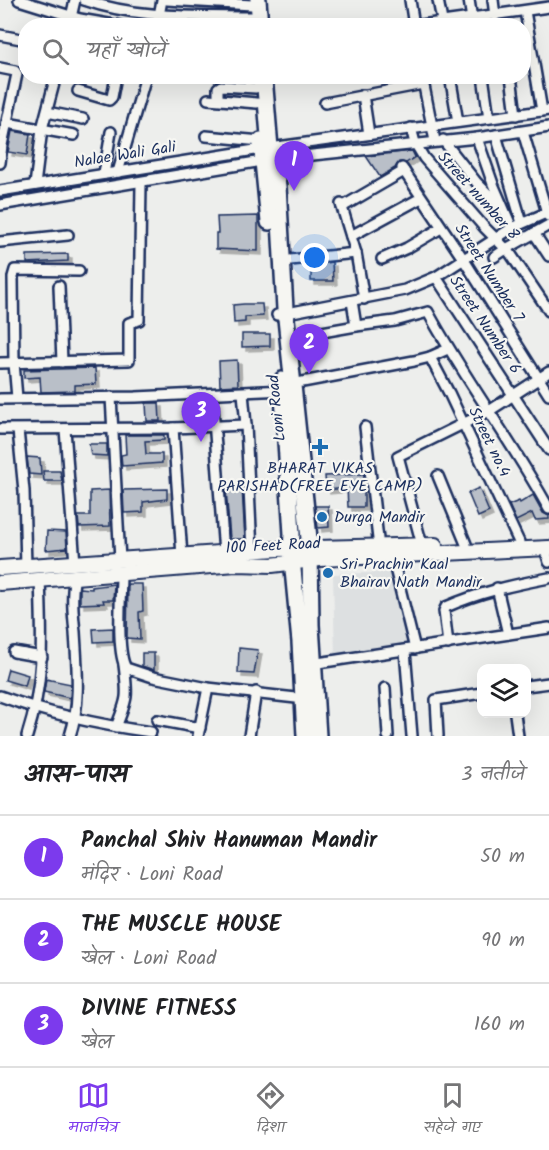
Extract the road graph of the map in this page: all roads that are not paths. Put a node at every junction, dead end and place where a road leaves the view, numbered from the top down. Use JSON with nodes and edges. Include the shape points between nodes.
{"nodes":[{"id":1,"x":19,"y":0,"type":"edge"},
{"id":2,"x":75,"y":0,"type":"edge"},
{"id":3,"x":84,"y":0,"type":"edge"},
{"id":4,"x":162,"y":0,"type":"edge"},
{"id":5,"x":166,"y":0,"type":"edge"},
{"id":6,"x":410,"y":0,"type":"edge"},
{"id":7,"x":438,"y":0,"type":"edge"},
{"id":8,"x":469,"y":0,"type":"edge"},
{"id":9,"x":493,"y":0,"type":"edge"},
{"id":10,"x":111,"y":4,"type":"edge"},
{"id":11,"x":538,"y":4,"type":"edge"},
{"id":12,"x":549,"y":7,"type":"edge"},
{"id":13,"x":525,"y":11,"type":"junction"},
{"id":14,"x":254,"y":12,"type":"edge"},
{"id":15,"x":159,"y":15,"type":"junction"},
{"id":16,"x":499,"y":15,"type":"junction"},
{"id":17,"x":63,"y":18,"type":"edge"},
{"id":18,"x":71,"y":18,"type":"edge"},
{"id":19,"x":158,"y":18,"type":"edge"},
{"id":20,"x":413,"y":18,"type":"edge"},
{"id":21,"x":442,"y":18,"type":"edge"},
{"id":22,"x":471,"y":18,"type":"edge"},
{"id":23,"x":487,"y":18,"type":"edge"},
{"id":24,"x":500,"y":18,"type":"edge"},
{"id":25,"x":526,"y":18,"type":"edge"},
{"id":26,"x":0,"y":35,"type":"edge"},
{"id":27,"x":18,"y":38,"type":"edge"},
{"id":28,"x":531,"y":41,"type":"edge"},
{"id":29,"x":0,"y":68,"type":"edge"},
{"id":30,"x":54,"y":84,"type":"edge"},
{"id":31,"x":114,"y":84,"type":"edge"},
{"id":32,"x":144,"y":84,"type":"edge"},
{"id":33,"x":407,"y":84,"type":"edge"},
{"id":34,"x":424,"y":84,"type":"edge"},
{"id":35,"x":451,"y":84,"type":"edge"},
{"id":36,"x":484,"y":84,"type":"edge"},
{"id":37,"x":512,"y":84,"type":"edge"},
{"id":38,"x":258,"y":86,"type":"edge"},
{"id":39,"x":78,"y":91,"type":"dead end"},
{"id":40,"x":363,"y":95,"type":"junction"},
{"id":41,"x":208,"y":99,"type":"dead end"},
{"id":42,"x":218,"y":99,"type":"junction"},
{"id":43,"x":324,"y":103,"type":"dead end"},
{"id":44,"x":5,"y":106,"type":"edge"},
{"id":45,"x":545,"y":110,"type":"edge"},
{"id":46,"x":47,"y":112,"type":"junction"},
{"id":47,"x":516,"y":115,"type":"junction"},
{"id":48,"x":489,"y":118,"type":"junction"},
{"id":49,"x":83,"y":119,"type":"dead end"},
{"id":50,"x":458,"y":122,"type":"junction"},
{"id":51,"x":7,"y":123,"type":"junction"},
{"id":52,"x":431,"y":125,"type":"junction"},
{"id":53,"x":549,"y":127,"type":"edge"},
{"id":54,"x":411,"y":128,"type":"junction"},
{"id":55,"x":42,"y":129,"type":"junction"},
{"id":56,"x":111,"y":132,"type":"dead end"},
{"id":57,"x":523,"y":132,"type":"junction"},
{"id":58,"x":369,"y":134,"type":"junction"},
{"id":59,"x":74,"y":135,"type":"dead end"},
{"id":60,"x":495,"y":135,"type":"junction"},
{"id":61,"x":206,"y":136,"type":"dead end"},
{"id":62,"x":477,"y":138,"type":"junction"},
{"id":63,"x":439,"y":140,"type":"junction"},
{"id":64,"x":415,"y":143,"type":"junction"},
{"id":65,"x":264,"y":153,"type":"junction"},
{"id":66,"x":0,"y":163,"type":"edge"},
{"id":67,"x":118,"y":172,"type":"junction"},
{"id":68,"x":104,"y":174,"type":"junction"},
{"id":69,"x":141,"y":183,"type":"junction"},
{"id":70,"x":35,"y":186,"type":"junction"},
{"id":71,"x":0,"y":191,"type":"edge"},
{"id":72,"x":421,"y":198,"type":"junction"},
{"id":73,"x":0,"y":205,"type":"edge"},
{"id":74,"x":502,"y":208,"type":"junction"},
{"id":75,"x":548,"y":216,"type":"edge"},
{"id":76,"x":522,"y":223,"type":"junction"},
{"id":77,"x":549,"y":225,"type":"edge"},
{"id":78,"x":441,"y":228,"type":"junction"},
{"id":79,"x":512,"y":228,"type":"junction"},
{"id":80,"x":534,"y":233,"type":"junction"},
{"id":81,"x":68,"y":235,"type":"dead end"},
{"id":82,"x":351,"y":236,"type":"junction"},
{"id":83,"x":495,"y":239,"type":"junction"},
{"id":84,"x":0,"y":242,"type":"edge"},
{"id":85,"x":506,"y":249,"type":"junction"},
{"id":86,"x":356,"y":253,"type":"junction"},
{"id":87,"x":549,"y":256,"type":"edge"},
{"id":88,"x":494,"y":257,"type":"dead end"},
{"id":89,"x":382,"y":259,"type":"dead end"},
{"id":90,"x":464,"y":260,"type":"junction"},
{"id":91,"x":281,"y":261,"type":"junction"},
{"id":92,"x":79,"y":271,"type":"dead end"},
{"id":93,"x":436,"y":277,"type":"junction"},
{"id":94,"x":59,"y":286,"type":"dead end"},
{"id":95,"x":364,"y":299,"type":"junction"},
{"id":96,"x":352,"y":301,"type":"junction"},
{"id":97,"x":549,"y":311,"type":"edge"},
{"id":98,"x":281,"y":314,"type":"junction"},
{"id":99,"x":356,"y":326,"type":"junction"},
{"id":100,"x":288,"y":338,"type":"junction"},
{"id":101,"x":448,"y":349,"type":"junction"},
{"id":102,"x":430,"y":357,"type":"junction"},
{"id":103,"x":62,"y":362,"type":"junction"},
{"id":104,"x":0,"y":363,"type":"edge"},
{"id":105,"x":14,"y":363,"type":"junction"},
{"id":106,"x":549,"y":372,"type":"edge"},
{"id":107,"x":538,"y":379,"type":"junction"},
{"id":108,"x":289,"y":388,"type":"junction"},
{"id":109,"x":243,"y":393,"type":"junction"},
{"id":110,"x":212,"y":394,"type":"junction"},
{"id":111,"x":514,"y":395,"type":"junction"},
{"id":112,"x":549,"y":395,"type":"edge"},
{"id":113,"x":111,"y":397,"type":"junction"},
{"id":114,"x":17,"y":398,"type":"junction"},
{"id":115,"x":0,"y":399,"type":"edge"},
{"id":116,"x":489,"y":411,"type":"junction"},
{"id":117,"x":246,"y":425,"type":"junction"},
{"id":118,"x":463,"y":425,"type":"junction"},
{"id":119,"x":216,"y":427,"type":"junction"},
{"id":120,"x":365,"y":427,"type":"dead end"},
{"id":121,"x":173,"y":428,"type":"junction"},
{"id":122,"x":0,"y":429,"type":"edge"},
{"id":123,"x":65,"y":429,"type":"junction"},
{"id":124,"x":113,"y":429,"type":"junction"},
{"id":125,"x":18,"y":430,"type":"junction"},
{"id":126,"x":549,"y":450,"type":"edge"},
{"id":127,"x":438,"y":476,"type":"dead end"},
{"id":128,"x":549,"y":509,"type":"edge"},
{"id":129,"x":378,"y":539,"type":"dead end"},
{"id":130,"x":519,"y":542,"type":"junction"},
{"id":131,"x":466,"y":544,"type":"junction"},
{"id":132,"x":422,"y":545,"type":"junction"},
{"id":133,"x":548,"y":550,"type":"edge"},
{"id":134,"x":252,"y":551,"type":"junction"},
{"id":135,"x":224,"y":553,"type":"junction"},
{"id":136,"x":310,"y":554,"type":"junction"},
{"id":137,"x":182,"y":556,"type":"junction"},
{"id":138,"x":392,"y":556,"type":"junction"},
{"id":139,"x":291,"y":557,"type":"junction"},
{"id":140,"x":120,"y":567,"type":"junction"},
{"id":141,"x":0,"y":568,"type":"edge"},
{"id":142,"x":75,"y":570,"type":"junction"},
{"id":143,"x":36,"y":571,"type":"junction"},
{"id":144,"x":549,"y":578,"type":"edge"},
{"id":145,"x":0,"y":583,"type":"edge"},
{"id":146,"x":497,"y":588,"type":"junction"},
{"id":147,"x":549,"y":628,"type":"edge"},
{"id":148,"x":508,"y":634,"type":"junction"},
{"id":149,"x":448,"y":644,"type":"junction"},
{"id":150,"x":410,"y":650,"type":"junction"},
{"id":151,"x":14,"y":652,"type":"dead end"},
{"id":152,"x":42,"y":657,"type":"junction"},
{"id":153,"x":124,"y":665,"type":"junction"},
{"id":154,"x":308,"y":665,"type":"junction"},
{"id":155,"x":549,"y":682,"type":"edge"},
{"id":156,"x":531,"y":685,"type":"edge"},
{"id":157,"x":208,"y":688,"type":"junction"},
{"id":158,"x":385,"y":688,"type":"dead end"},
{"id":159,"x":256,"y":692,"type":"junction"},
{"id":160,"x":477,"y":694,"type":"edge"},
{"id":161,"x":0,"y":696,"type":"edge"},
{"id":162,"x":296,"y":698,"type":"dead end"},
{"id":163,"x":36,"y":709,"type":"junction"},
{"id":164,"x":76,"y":718,"type":"junction"},
{"id":165,"x":516,"y":718,"type":"edge"},
{"id":166,"x":157,"y":720,"type":"dead end"},
{"id":167,"x":116,"y":727,"type":"junction"},
{"id":168,"x":151,"y":732,"type":"dead end"},
{"id":169,"x":199,"y":732,"type":"edge"},
{"id":170,"x":27,"y":736,"type":"edge"},
{"id":171,"x":70,"y":736,"type":"edge"},
{"id":172,"x":249,"y":736,"type":"edge"},
{"id":173,"x":305,"y":736,"type":"edge"},
{"id":174,"x":318,"y":736,"type":"edge"},
{"id":175,"x":388,"y":736,"type":"edge"},
{"id":176,"x":412,"y":736,"type":"edge"},
{"id":177,"x":438,"y":736,"type":"edge"},
{"id":178,"x":518,"y":736,"type":"edge"}],
"edges":[{"from":1,"to":17,"type":"street"},
{"from":2,"to":18,"type":"street"},
{"from":3,"to":10,"type":"street"},
{"from":4,"to":15,"type":"street"},
{"from":5,"to":14,"type":"street"},
{"from":6,"to":20,"type":"street"},
{"from":7,"to":21,"type":"street"},
{"from":8,"to":22,"type":"street"},
{"from":9,"to":16,"type":"street"},
{"from":10,"to":15,"type":"street","via":[[134,13]]},
{"from":11,"to":12,"type":"street"},
{"from":11,"to":13,"type":"street"},
{"from":13,"to":16,"type":"street"},
{"from":13,"to":25,"type":"street"},
{"from":14,"to":15,"type":"street"},
{"from":15,"to":19,"type":"street"},
{"from":16,"to":23,"type":"street"},
{"from":16,"to":24,"type":"street"},
{"from":26,"to":27,"type":"street"},
{"from":28,"to":45,"type":"street"},
{"from":29,"to":44,"type":"street","via":[[17,73]]},
{"from":30,"to":46,"type":"street"},
{"from":31,"to":39,"type":"street","via":[[109,100]]},
{"from":32,"to":67,"type":"street"},
{"from":33,"to":40,"type":"street"},
{"from":34,"to":52,"type":"street"},
{"from":35,"to":50,"type":"street"},
{"from":36,"to":48,"type":"street"},
{"from":37,"to":47,"type":"street"},
{"from":38,"to":42,"type":"street"},
{"from":38,"to":42,"type":"street","via":[[221,86]]},
{"from":38,"to":65,"type":"highway","name":"Loni Road"},
{"from":38,"to":65,"type":"highway","name":"Loni Road"},
{"from":40,"to":43,"type":"street"},
{"from":40,"to":58,"type":"street"},
{"from":41,"to":42,"type":"street"},
{"from":44,"to":51,"type":"street"},
{"from":45,"to":47,"type":"street"},
{"from":46,"to":49,"type":"street"},
{"from":46,"to":55,"type":"street"},
{"from":47,"to":48,"type":"street"},
{"from":48,"to":50,"type":"street"},
{"from":50,"to":52,"type":"street"},
{"from":51,"to":55,"type":"street"},
{"from":51,"to":66,"type":"street"},
{"from":52,"to":54,"type":"street"},
{"from":52,"to":63,"type":"street"},
{"from":53,"to":57,"type":"street"},
{"from":54,"to":58,"type":"street"},
{"from":54,"to":64,"type":"street","name":"Street number 8"},
{"from":55,"to":59,"type":"street"},
{"from":55,"to":70,"type":"street"},
{"from":56,"to":68,"type":"street"},
{"from":57,"to":60,"type":"street"},
{"from":57,"to":75,"type":"street"},
{"from":58,"to":65,"type":"street"},
{"from":60,"to":62,"type":"street"},
{"from":60,"to":76,"type":"street"},
{"from":61,"to":65,"type":"street"},
{"from":62,"to":63,"type":"street"},
{"from":62,"to":74,"type":"street"},
{"from":63,"to":64,"type":"street"},
{"from":63,"to":74,"type":"street"},
{"from":64,"to":65,"type":"street"},
{"from":64,"to":83,"type":"street","name":"Street number 8"},
{"from":65,"to":67,"type":"street","name":"Nalae Wali Gali"},
{"from":65,"to":69,"type":"street"},
{"from":65,"to":91,"type":"highway","name":"Loni Road","via":[[278,186]]},
{"from":65,"to":98,"type":"highway","name":"Loni Road"},
{"from":67,"to":68,"type":"street","name":"Nalae Wali Gali"},
{"from":68,"to":70,"type":"street","name":"Nalae Wali Gali"},
{"from":69,"to":73,"type":"street"},
{"from":69,"to":103,"type":"street","via":[[139,320],[129,322],[129,360]]},
{"from":70,"to":71,"type":"street","name":"Nalae Wali Gali"},
{"from":72,"to":78,"type":"street","name":"Street Number 7"},
{"from":72,"to":82,"type":"street"},
{"from":72,"to":82,"type":"street","name":"Street Number 7","via":[[403,170],[342,205]]},
{"from":74,"to":79,"type":"street"},
{"from":75,"to":76,"type":"street"},
{"from":76,"to":79,"type":"street"},
{"from":77,"to":80,"type":"street"},
{"from":78,"to":89,"type":"street"},
{"from":78,"to":90,"type":"street","name":"Street Number 7"},
{"from":79,"to":83,"type":"street"},
{"from":80,"to":85,"type":"street"},
{"from":80,"to":87,"type":"street"},
{"from":81,"to":84,"type":"street"},
{"from":82,"to":86,"type":"street"},
{"from":83,"to":85,"type":"street","name":"Street number 8"},
{"from":83,"to":90,"type":"street"},
{"from":85,"to":88,"type":"street"},
{"from":85,"to":97,"type":"street","name":"Street number 8"},
{"from":86,"to":91,"type":"street"},
{"from":86,"to":95,"type":"street"},
{"from":90,"to":93,"type":"street"},
{"from":90,"to":107,"type":"street","name":"Street Number 7"},
{"from":91,"to":98,"type":"highway","name":"Loni Road"},
{"from":92,"to":105,"type":"street","via":[[15,270]]},
{"from":93,"to":95,"type":"street","via":[[396,293]]},
{"from":93,"to":111,"type":"street","name":"Street Number 6"},
{"from":94,"to":103,"type":"street"},
{"from":95,"to":96,"type":"street"},
{"from":96,"to":98,"type":"street"},
{"from":96,"to":99,"type":"street"},
{"from":98,"to":100,"type":"highway","name":"Loni Road"},
{"from":98,"to":108,"type":"highway","name":"Loni Road"},
{"from":99,"to":100,"type":"street"},
{"from":99,"to":101,"type":"street","via":[[394,322],[428,312]]},
{"from":100,"to":108,"type":"highway","name":"Loni Road"},
{"from":101,"to":102,"type":"street"},
{"from":101,"to":116,"type":"street"},
{"from":102,"to":108,"type":"street"},
{"from":102,"to":118,"type":"street","name":"Street no.4"},
{"from":103,"to":105,"type":"street"},
{"from":104,"to":105,"type":"street"},
{"from":105,"to":114,"type":"street"},
{"from":106,"to":107,"type":"street"},
{"from":107,"to":111,"type":"street"},
{"from":107,"to":112,"type":"street","name":"Street Number 7"},
{"from":108,"to":109,"type":"street"},
{"from":108,"to":136,"type":"highway","name":"Loni Road"},
{"from":108,"to":139,"type":"highway","name":"Loni Road"},
{"from":109,"to":110,"type":"street"},
{"from":109,"to":117,"type":"street"},
{"from":110,"to":113,"type":"street"},
{"from":110,"to":119,"type":"street"},
{"from":111,"to":116,"type":"street"},
{"from":111,"to":126,"type":"street","name":"Street Number 6"},
{"from":113,"to":114,"type":"street"},
{"from":113,"to":124,"type":"street"},
{"from":114,"to":115,"type":"street"},
{"from":116,"to":118,"type":"street"},
{"from":116,"to":128,"type":"street"},
{"from":117,"to":119,"type":"street"},
{"from":117,"to":134,"type":"street"},
{"from":118,"to":130,"type":"street","name":"Street no.4"},
{"from":118,"to":132,"type":"street","via":[[399,455]]},
{"from":119,"to":121,"type":"street"},
{"from":119,"to":135,"type":"street"},
{"from":120,"to":129,"type":"street"},
{"from":121,"to":124,"type":"street"},
{"from":121,"to":137,"type":"street"},
{"from":122,"to":125,"type":"street"},
{"from":123,"to":124,"type":"street"},
{"from":123,"to":125,"type":"street"},
{"from":123,"to":142,"type":"street"},
{"from":124,"to":140,"type":"street"},
{"from":125,"to":143,"type":"street"},
{"from":127,"to":131,"type":"street"},
{"from":130,"to":131,"type":"main road","name":"100 Feet Road"},
{"from":130,"to":133,"type":"main road","name":"100 Feet Road"},
{"from":131,"to":132,"type":"main road","name":"100 Feet Road"},
{"from":132,"to":136,"type":"main road","name":"100 Feet Road"},
{"from":133,"to":138,"type":"main road","name":"100 Feet Road"},
{"from":134,"to":135,"type":"main road","name":"100 Feet Road"},
{"from":134,"to":139,"type":"main road","name":"100 Feet Road"},
{"from":135,"to":137,"type":"main road","name":"100 Feet Road"},
{"from":136,"to":138,"type":"main road","name":"100 Feet Road"},
{"from":136,"to":139,"type":"main road","name":"100 Feet Road"},
{"from":136,"to":154,"type":"highway","name":"Loni Road"},
{"from":137,"to":140,"type":"main road","name":"100 Feet Road"},
{"from":138,"to":150,"type":"street"},
{"from":139,"to":140,"type":"main road","name":"100 Feet Road","via":[[236,564]]},
{"from":139,"to":154,"type":"highway","name":"Loni Road"},
{"from":140,"to":142,"type":"main road","name":"100 Feet Road"},
{"from":140,"to":153,"type":"street"},
{"from":141,"to":143,"type":"main road","name":"100 Feet Road"},
{"from":142,"to":143,"type":"main road","name":"100 Feet Road"},
{"from":142,"to":164,"type":"street"},
{"from":143,"to":145,"type":"main road","name":"100 Feet Road"},
{"from":143,"to":152,"type":"street"},
{"from":144,"to":146,"type":"street"},
{"from":146,"to":148,"type":"street"},
{"from":146,"to":149,"type":"street","via":[[445,608]]},
{"from":147,"to":148,"type":"street"},
{"from":148,"to":149,"type":"street"},
{"from":149,"to":150,"type":"street"},
{"from":150,"to":154,"type":"street"},
{"from":150,"to":176,"type":"street"},
{"from":151,"to":152,"type":"street"},
{"from":152,"to":163,"type":"street"},
{"from":153,"to":157,"type":"street","via":[[133,672]]},
{"from":153,"to":167,"type":"street","via":[[128,694]]},
{"from":154,"to":173,"type":"highway","name":"Loni Road"},
{"from":154,"to":174,"type":"highway","name":"Loni Road"},
{"from":155,"to":156,"type":"street"},
{"from":157,"to":159,"type":"street"},
{"from":157,"to":169,"type":"street"},
{"from":158,"to":175,"type":"street"},
{"from":159,"to":162,"type":"street"},
{"from":159,"to":172,"type":"street"},
{"from":160,"to":177,"type":"street","via":[[436,700]]},
{"from":161,"to":163,"type":"street"},
{"from":163,"to":164,"type":"street"},
{"from":163,"to":170,"type":"street"},
{"from":164,"to":167,"type":"street"},
{"from":164,"to":171,"type":"street"},
{"from":165,"to":178,"type":"street"},
{"from":166,"to":169,"type":"street"},
{"from":167,"to":168,"type":"street"}]}
